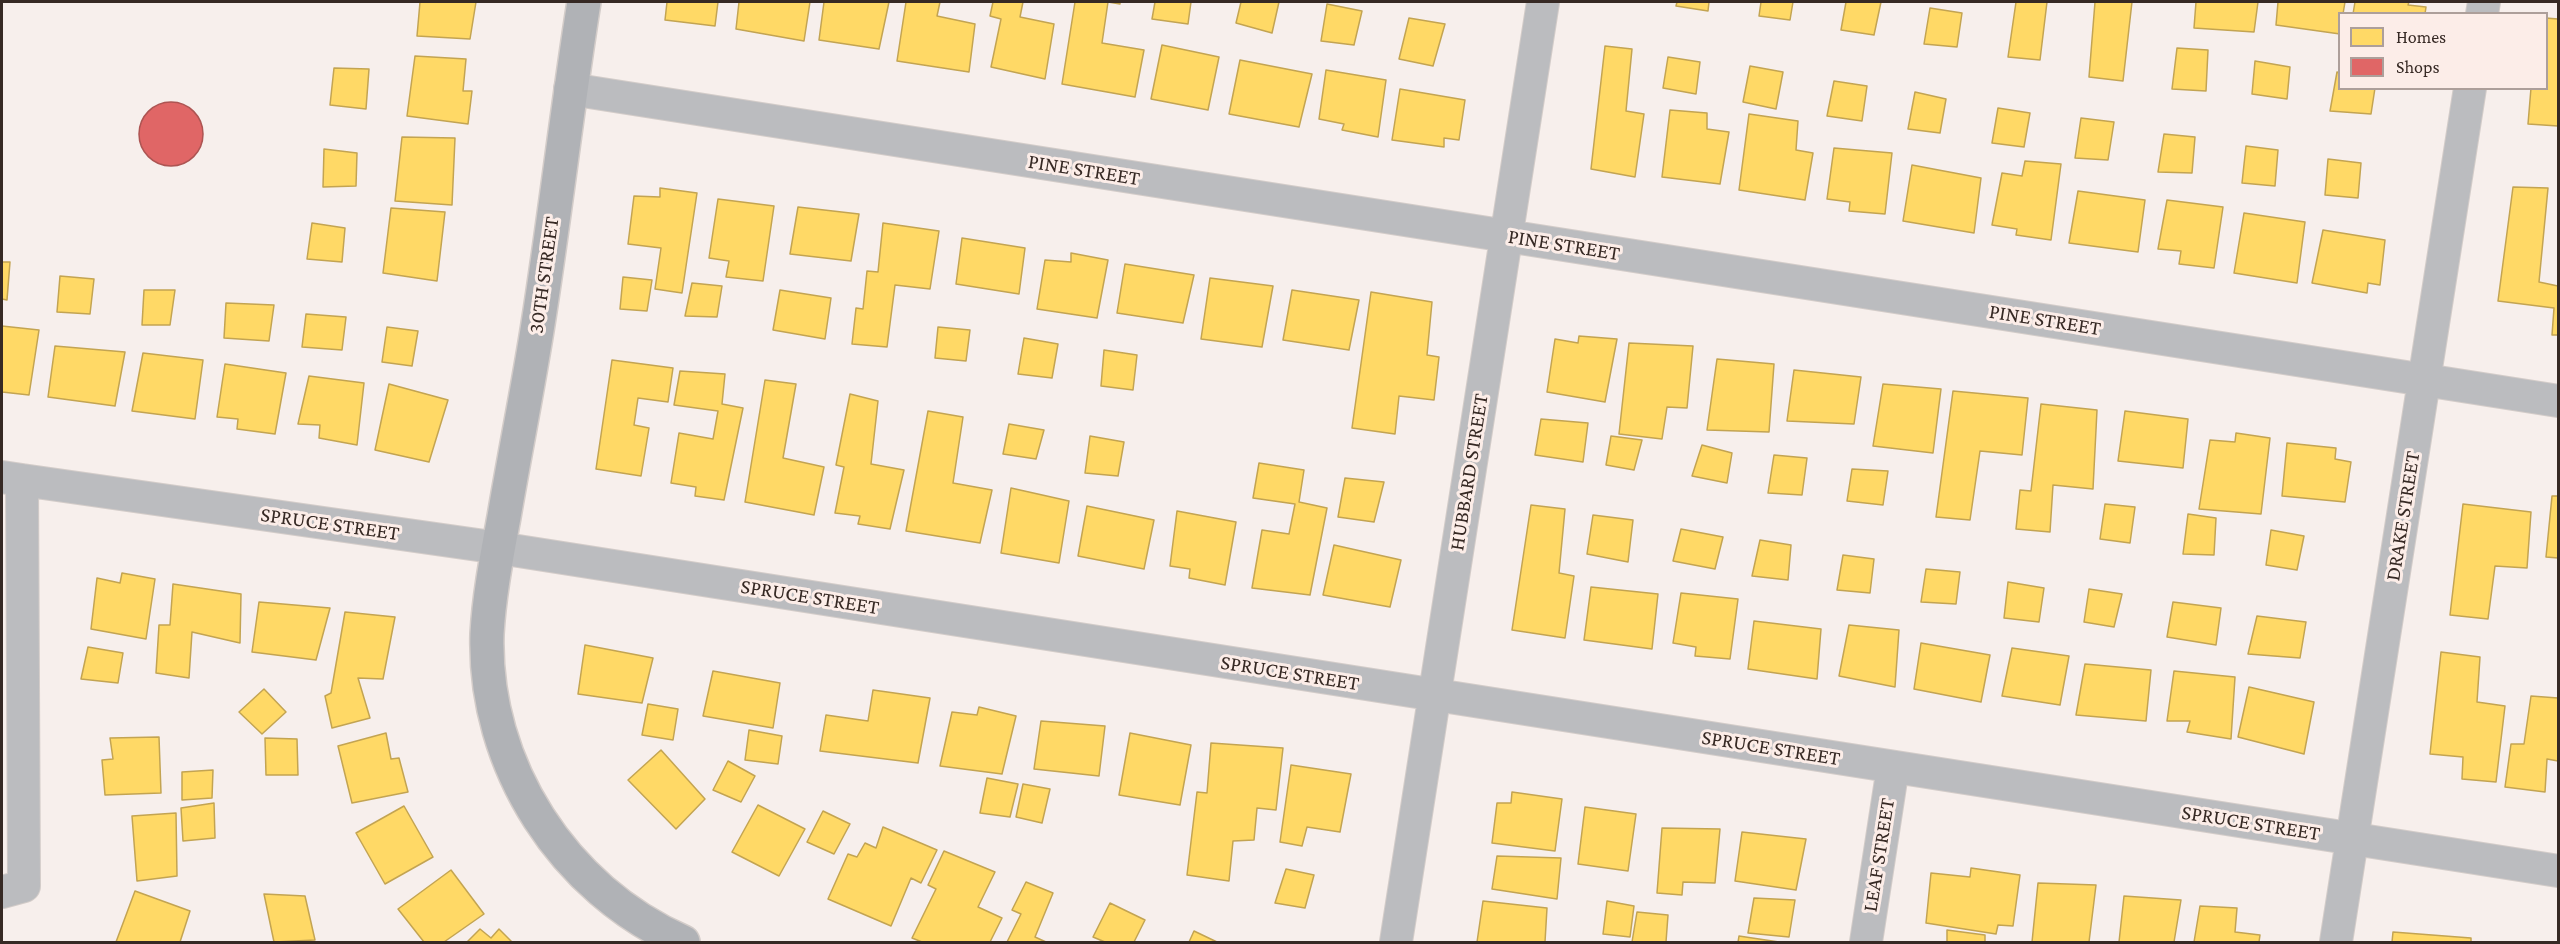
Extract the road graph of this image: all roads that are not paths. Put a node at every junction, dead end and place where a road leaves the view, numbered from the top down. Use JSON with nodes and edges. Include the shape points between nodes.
{"nodes":[{"id":1,"x":584,"y":2,"type":"edge"},
{"id":2,"x":1543,"y":2,"type":"edge"},
{"id":3,"x":570,"y":89,"type":"junction"},
{"id":4,"x":2470,"y":90,"type":"edge"},
{"id":5,"x":1506,"y":236,"type":"junction"},
{"id":6,"x":2424,"y":380,"type":"junction"},
{"id":7,"x":2559,"y":400,"type":"edge"},
{"id":8,"x":12,"y":478,"type":"edge"},
{"id":9,"x":498,"y":548,"type":"junction"},
{"id":10,"x":1434,"y":695,"type":"junction"},
{"id":11,"x":1893,"y":767,"type":"junction"},
{"id":12,"x":2353,"y":838,"type":"junction"},
{"id":13,"x":2559,"y":871,"type":"edge"},
{"id":14,"x":2,"y":892,"type":"edge"},
{"id":15,"x":683,"y":942,"type":"edge"},
{"id":16,"x":1396,"y":942,"type":"edge"},
{"id":17,"x":1866,"y":942,"type":"edge"},
{"id":18,"x":2336,"y":942,"type":"edge"}],
"edges":[{"from":1,"to":3,"type":"street","name":"30TH STREET"},
{"from":2,"to":5,"type":"street","name":"HUBBARD STREET"},
{"from":3,"to":5,"type":"street","name":"PINE STREET"},
{"from":3,"to":9,"type":"street","name":"30TH STREET","via":[[538,323]]},
{"from":4,"to":6,"type":"street","name":"DRAKE STREET"},
{"from":5,"to":6,"type":"street","name":"PINE STREET"},
{"from":5,"to":10,"type":"street","name":"HUBBARD STREET"},
{"from":6,"to":7,"type":"street","name":"PINE STREET"},
{"from":6,"to":12,"type":"street","name":"DRAKE STREET"},
{"from":8,"to":9,"type":"street","name":"SPRUCE STREET"},
{"from":8,"to":14,"type":"street","name":"SPRUCE STREET","via":[[24,886]]},
{"from":9,"to":10,"type":"street","name":"SPRUCE STREET"},
{"from":9,"to":15,"type":"street","name":"30TH STREET","via":[[488,634],[490,691],[502,740],[520,788],[547,832],[579,871],[618,905],[661,933]]},
{"from":10,"to":11,"type":"street","name":"SPRUCE STREET"},
{"from":10,"to":16,"type":"street","name":"HUBBARD STREET"},
{"from":11,"to":12,"type":"street","name":"SPRUCE STREET"},
{"from":11,"to":17,"type":"street","name":"LEAF STREET"},
{"from":12,"to":13,"type":"street","name":"SPRUCE STREET"},
{"from":12,"to":18,"type":"street","name":"DRAKE STREET"}]}
